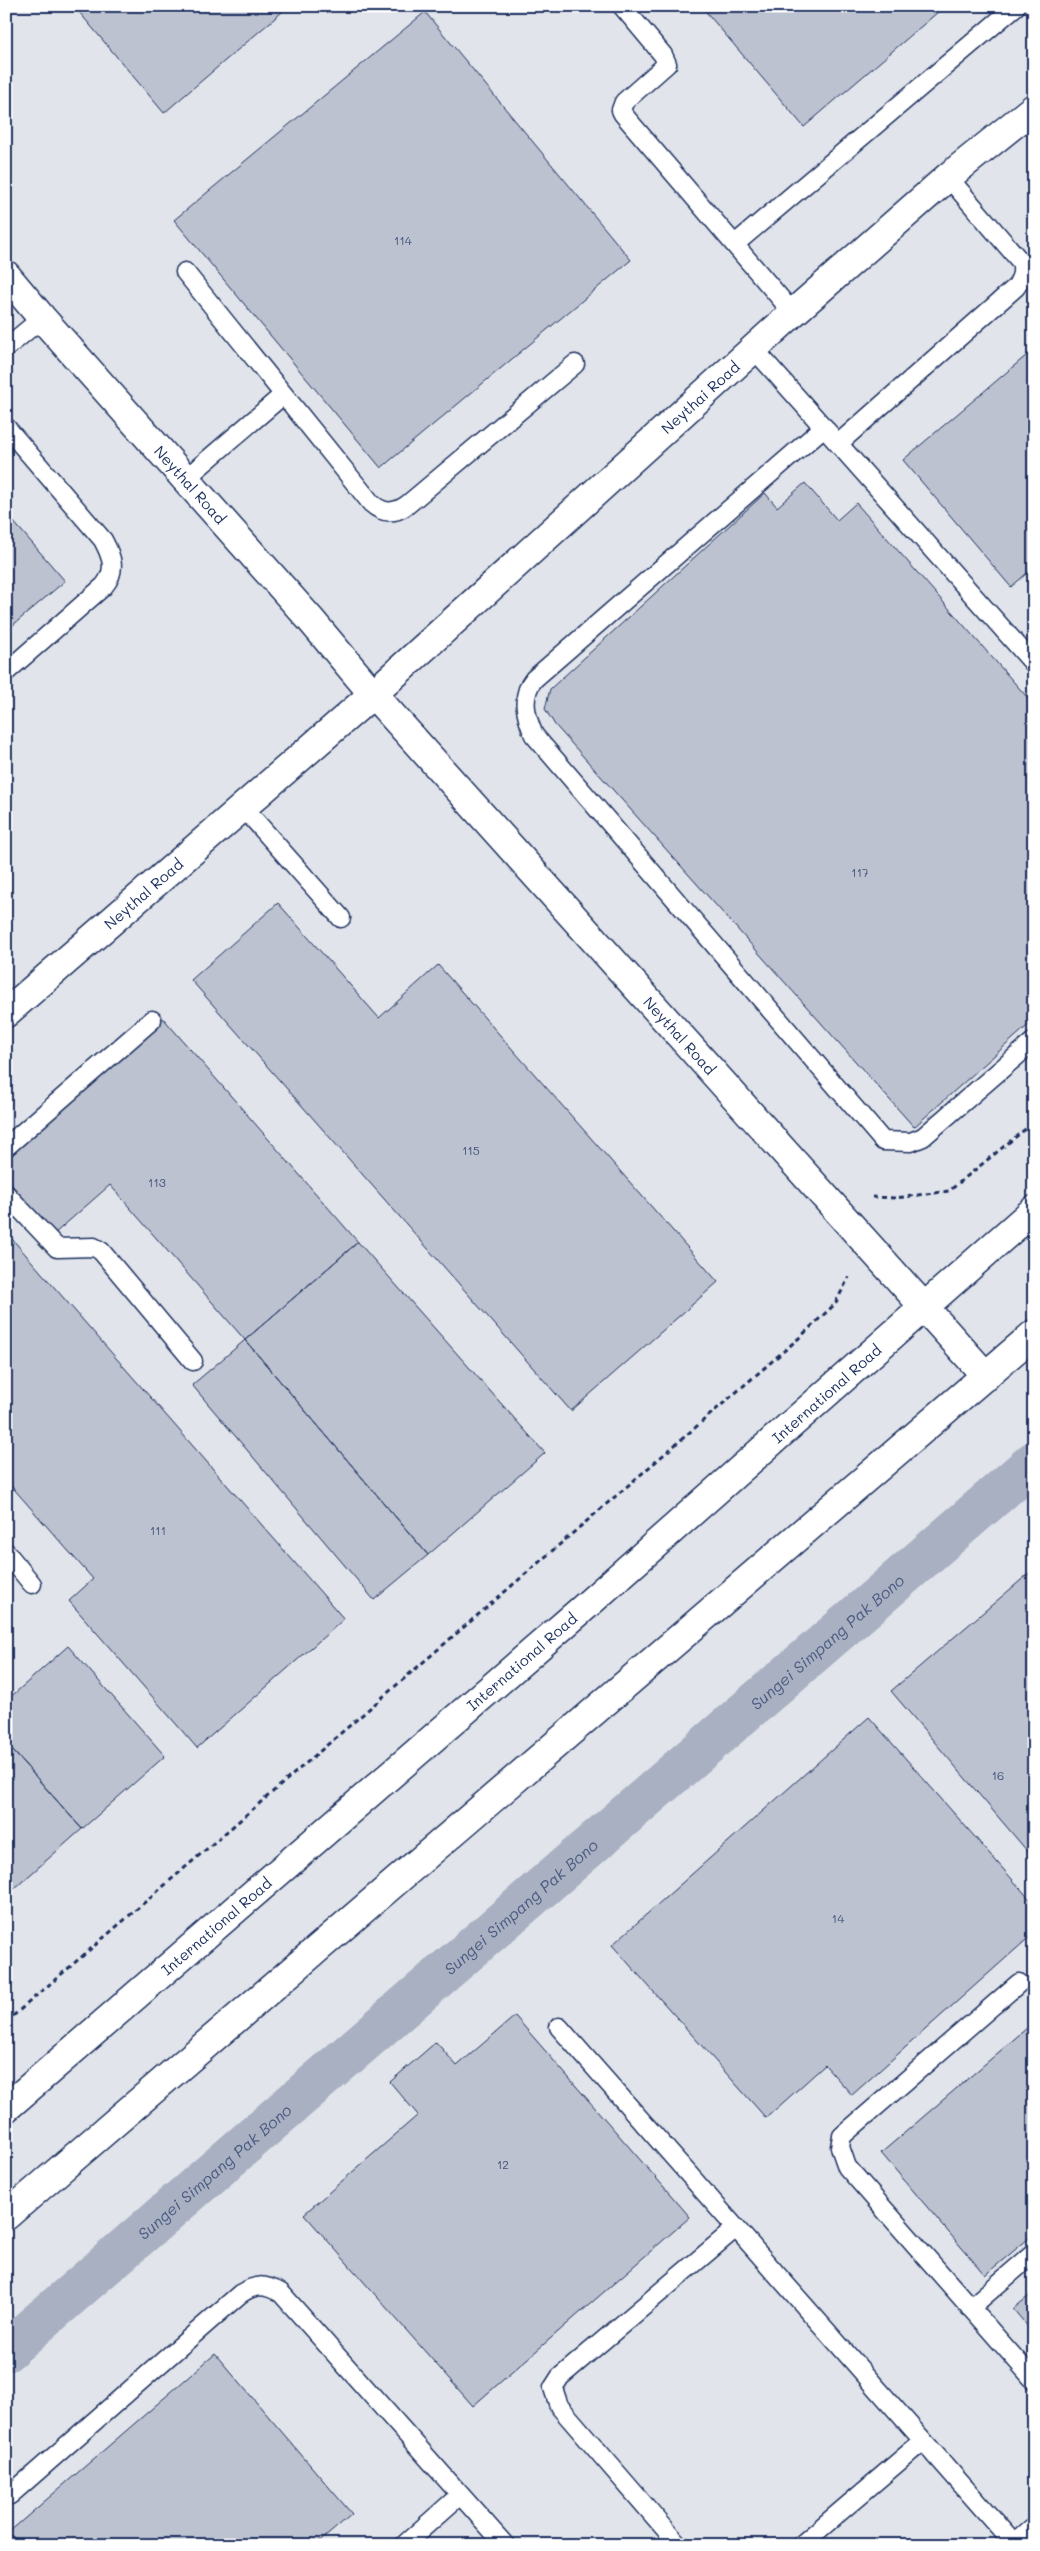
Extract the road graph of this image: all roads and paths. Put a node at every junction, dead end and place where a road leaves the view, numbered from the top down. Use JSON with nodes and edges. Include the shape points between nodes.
{"nodes":[{"id":1,"x":622,"y":6,"type":"edge"},
{"id":2,"x":1016,"y":6,"type":"edge"},
{"id":3,"x":1034,"y":108,"type":"edge"},
{"id":4,"x":948,"y":177,"type":"junction"},
{"id":5,"x":735,"y":244,"type":"junction"},
{"id":6,"x":185,"y":272,"type":"dead end"},
{"id":7,"x":6,"y":275,"type":"edge"},
{"id":8,"x":793,"y":313,"type":"junction"},
{"id":9,"x":42,"y":318,"type":"junction"},
{"id":10,"x":6,"y":348,"type":"edge"},
{"id":11,"x":754,"y":349,"type":"junction"},
{"id":12,"x":575,"y":364,"type":"dead end"},
{"id":13,"x":283,"y":394,"type":"junction"},
{"id":14,"x":6,"y":427,"type":"edge"},
{"id":15,"x":824,"y":427,"type":"junction"},
{"id":16,"x":839,"y":444,"type":"junction"},
{"id":17,"x":184,"y":480,"type":"junction"},
{"id":18,"x":1034,"y":664,"type":"edge"},
{"id":19,"x":6,"y":672,"type":"edge"},
{"id":20,"x":373,"y":694,"type":"junction"},
{"id":21,"x":243,"y":807,"type":"junction"},
{"id":22,"x":342,"y":918,"type":"dead end"},
{"id":23,"x":6,"y":1013,"type":"edge"},
{"id":24,"x":152,"y":1020,"type":"dead end"},
{"id":25,"x":1034,"y":1041,"type":"edge"},
{"id":26,"x":1034,"y":1122,"type":"edge"},
{"id":27,"x":6,"y":1147,"type":"edge"},
{"id":28,"x":819,"y":1191,"type":"junction"},
{"id":29,"x":6,"y":1194,"type":"edge"},
{"id":30,"x":1034,"y":1210,"type":"edge"},
{"id":31,"x":866,"y":1243,"type":"junction"},
{"id":32,"x":924,"y":1306,"type":"junction"},
{"id":33,"x":1034,"y":1334,"type":"edge"},
{"id":34,"x":193,"y":1361,"type":"dead end"},
{"id":35,"x":986,"y":1376,"type":"junction"},
{"id":36,"x":6,"y":1552,"type":"edge"},
{"id":37,"x":32,"y":1584,"type":"dead end"},
{"id":38,"x":1019,"y":1983,"type":"dead end"},
{"id":39,"x":6,"y":2022,"type":"edge"},
{"id":40,"x":559,"y":2027,"type":"dead end"},
{"id":41,"x":6,"y":2108,"type":"edge"},
{"id":42,"x":6,"y":2216,"type":"edge"},
{"id":43,"x":736,"y":2228,"type":"junction"},
{"id":44,"x":1034,"y":2253,"type":"edge"},
{"id":45,"x":970,"y":2308,"type":"junction"},
{"id":46,"x":1034,"y":2380,"type":"edge"},
{"id":47,"x":923,"y":2440,"type":"junction"},
{"id":48,"x":10,"y":2495,"type":"dead end"},
{"id":49,"x":460,"y":2495,"type":"junction"},
{"id":50,"x":1034,"y":2533,"type":"edge"},
{"id":51,"x":404,"y":2545,"type":"edge"},
{"id":52,"x":504,"y":2545,"type":"edge"},
{"id":53,"x":680,"y":2545,"type":"edge"},
{"id":54,"x":801,"y":2545,"type":"edge"},
{"id":55,"x":1015,"y":2545,"type":"edge"},
{"id":56,"x":1020,"y":2545,"type":"edge"}],
"edges":[{"from":1,"to":5,"type":"lane","via":[[667,64],[624,102],[622,110]]},
{"from":2,"to":5,"type":"lane"},
{"from":3,"to":4,"type":"street","name":"Neythai Road"},
{"from":4,"to":8,"type":"street","name":"Neythai Road"},
{"from":4,"to":16,"type":"lane","via":[[1021,262],[1021,278],[1016,287]]},
{"from":5,"to":8,"type":"lane"},
{"from":6,"to":13,"type":"lane"},
{"from":7,"to":9,"type":"street","name":"Neythal Road"},
{"from":8,"to":11,"type":"street","name":"Neythai Road"},
{"from":9,"to":10,"type":"lane"},
{"from":9,"to":17,"type":"street","name":"Neythal Road"},
{"from":11,"to":15,"type":"lane"},
{"from":11,"to":20,"type":"street","name":"Neythai Road"},
{"from":12,"to":13,"type":"lane","via":[[398,511],[378,509],[371,503]]},
{"from":13,"to":17,"type":"lane"},
{"from":14,"to":19,"type":"lane","via":[[103,540],[113,566],[110,579],[104,586]]},
{"from":15,"to":16,"type":"lane"},
{"from":15,"to":25,"type":"lane","via":[[534,680],[526,695],[530,724],[534,735],[883,1140],[911,1142],[923,1137]]},
{"from":16,"to":18,"type":"lane"},
{"from":17,"to":20,"type":"street","name":"Neythal Road"},
{"from":20,"to":21,"type":"street","name":"Neythal Road"},
{"from":20,"to":28,"type":"street","name":"Neythal Road"},
{"from":21,"to":22,"type":"lane"},
{"from":21,"to":23,"type":"street","name":"Neythal Road"},
{"from":24,"to":27,"type":"lane"},
{"from":26,"to":28,"type":"path","via":[[949,1191],[896,1198]]},
{"from":28,"to":31,"type":"street","name":"Neythal Road"},
{"from":29,"to":34,"type":"lane","via":[[58,1248],[94,1247],[101,1251]]},
{"from":30,"to":32,"type":"street","name":"International Road"},
{"from":31,"to":32,"type":"street","name":"Neythal Road"},
{"from":31,"to":39,"type":"path","via":[[835,1304],[799,1338]]},
{"from":32,"to":35,"type":"street","name":"Neythal Road"},
{"from":32,"to":41,"type":"street","name":"International Road","via":[[580,1611]]},
{"from":33,"to":35,"type":"street"},
{"from":35,"to":42,"type":"street"},
{"from":36,"to":37,"type":"lane"},
{"from":38,"to":45,"type":"lane","via":[[842,2136],[840,2147],[847,2167]]},
{"from":40,"to":43,"type":"lane"},
{"from":43,"to":47,"type":"lane"},
{"from":43,"to":53,"type":"lane","via":[[560,2378],[553,2388],[559,2406]]},
{"from":44,"to":45,"type":"lane"},
{"from":45,"to":46,"type":"lane"},
{"from":47,"to":54,"type":"lane"},
{"from":47,"to":55,"type":"lane"},
{"from":48,"to":49,"type":"lane","via":[[240,2294],[254,2286],[268,2286],[281,2294]]},
{"from":49,"to":51,"type":"lane"},
{"from":49,"to":52,"type":"lane"},
{"from":50,"to":56,"type":"street"}]}
